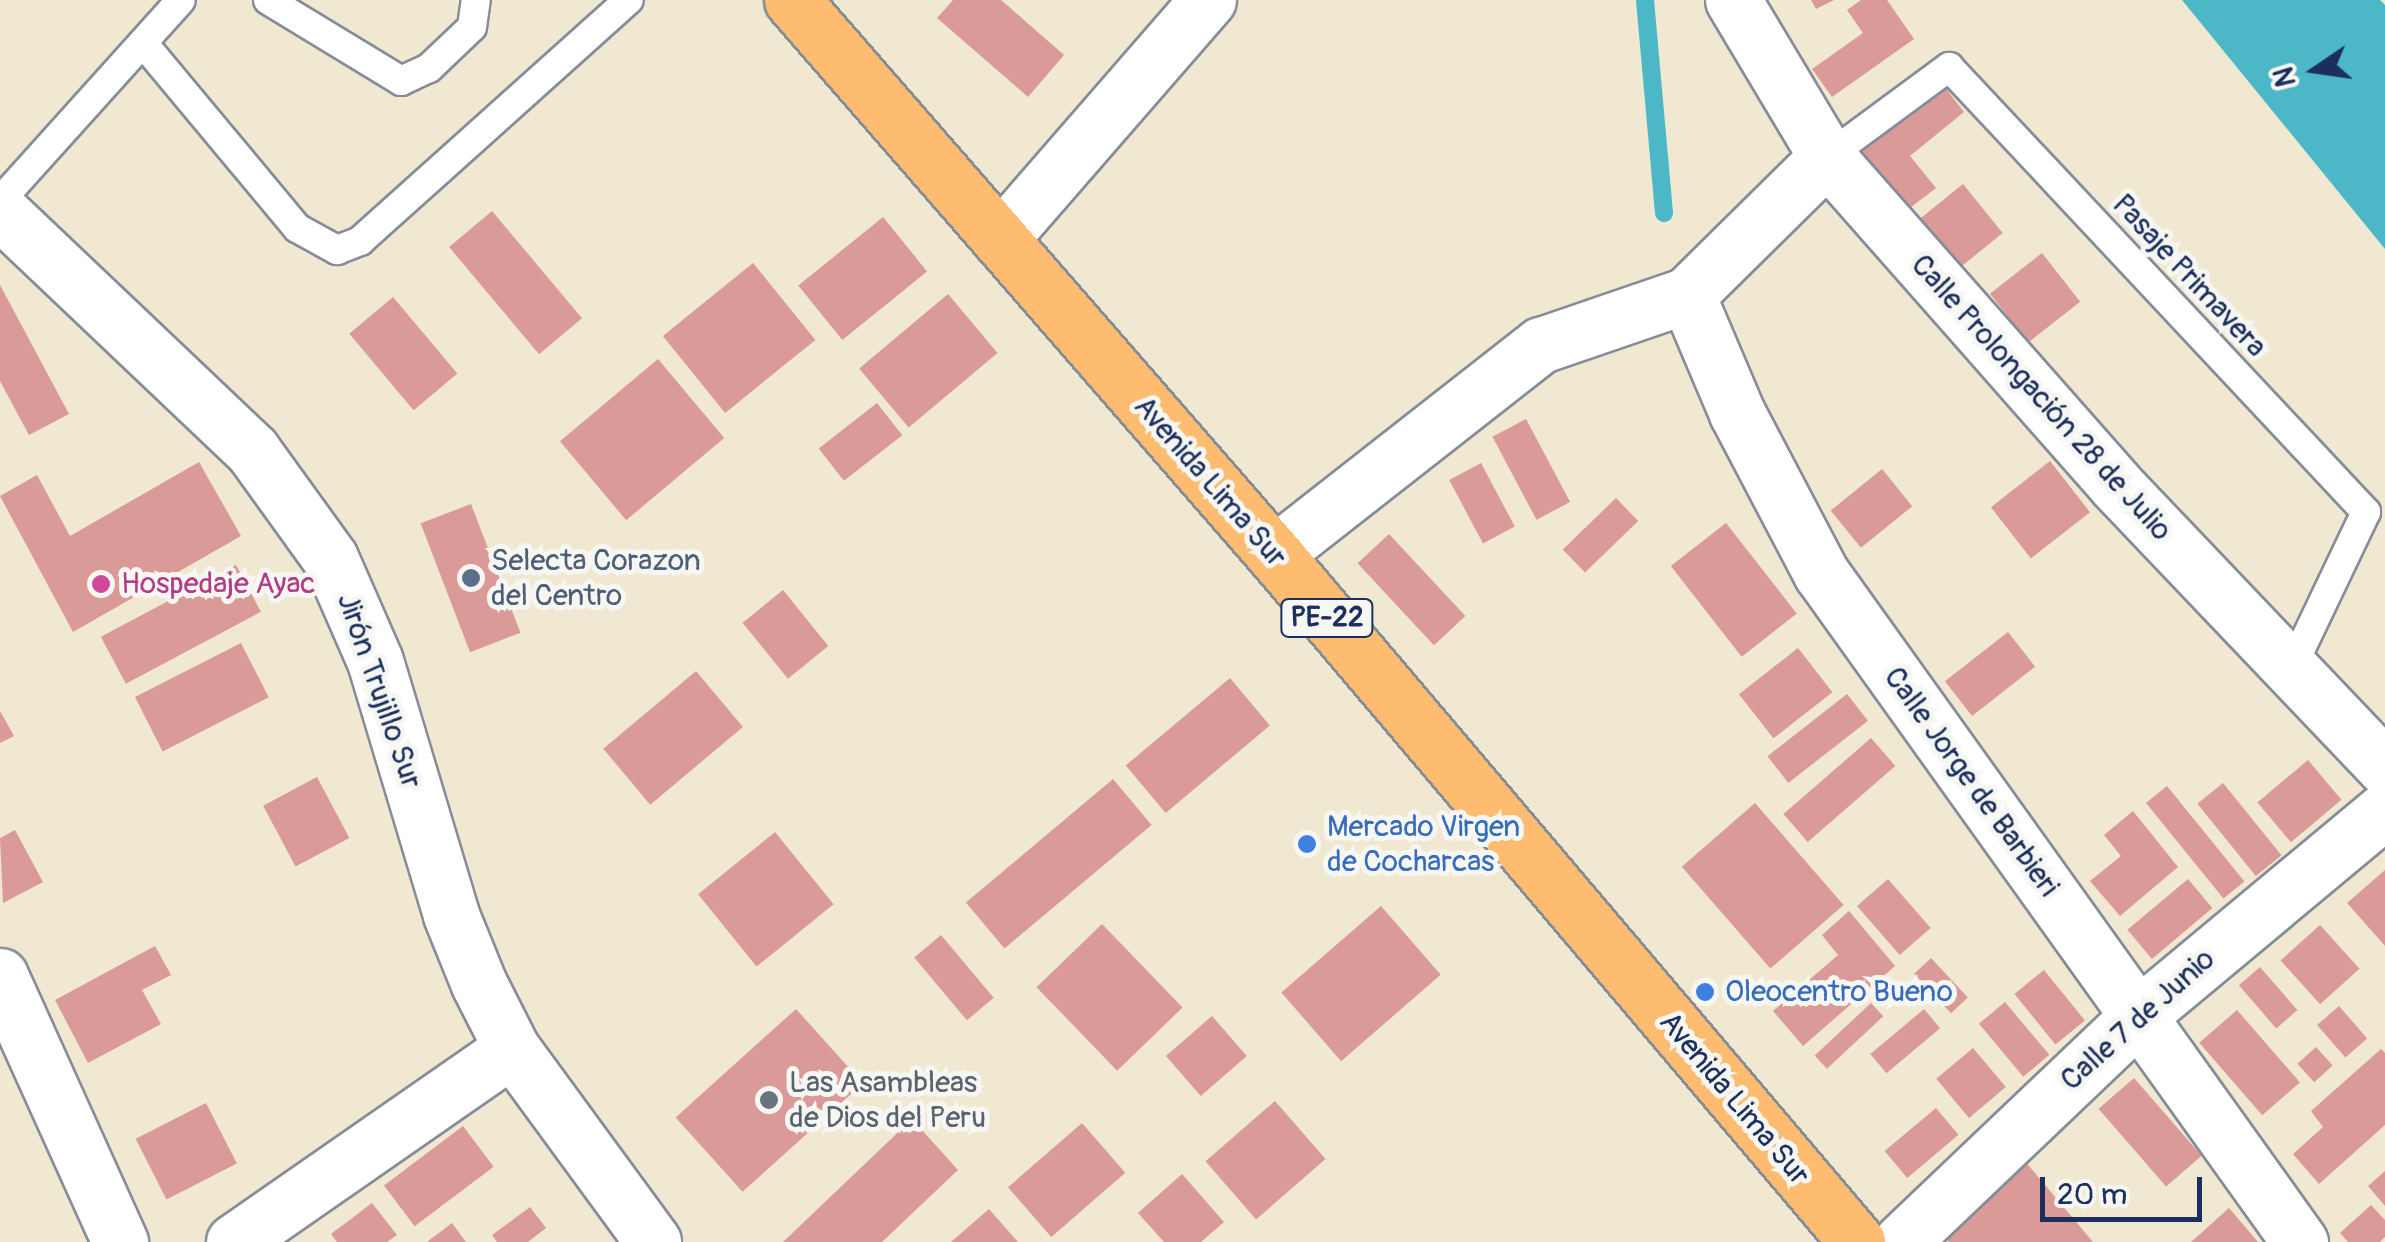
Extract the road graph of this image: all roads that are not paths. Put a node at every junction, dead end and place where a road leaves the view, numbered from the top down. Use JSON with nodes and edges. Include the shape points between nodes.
{"nodes":[{"id":1,"x":181,"y":0,"type":"edge"},
{"id":2,"x":268,"y":0,"type":"edge"},
{"id":3,"x":476,"y":0,"type":"edge"},
{"id":4,"x":629,"y":0,"type":"edge"},
{"id":5,"x":792,"y":0,"type":"edge"},
{"id":6,"x":1208,"y":0,"type":"edge"},
{"id":7,"x":1733,"y":0,"type":"edge"},
{"id":8,"x":143,"y":43,"type":"junction"},
{"id":9,"x":1827,"y":156,"type":"junction"},
{"id":10,"x":0,"y":201,"type":"edge"},
{"id":11,"x":0,"y":211,"type":"edge"},
{"id":12,"x":1000,"y":239,"type":"junction"},
{"id":13,"x":1687,"y":295,"type":"junction"},
{"id":14,"x":1274,"y":554,"type":"junction"},
{"id":15,"x":2291,"y":669,"type":"junction"},
{"id":16,"x":2385,"y":768,"type":"edge"},
{"id":17,"x":2385,"y":810,"type":"edge"},
{"id":18,"x":0,"y":976,"type":"edge"},
{"id":19,"x":2138,"y":1014,"type":"junction"},
{"id":20,"x":512,"y":1049,"type":"junction"},
{"id":21,"x":120,"y":1242,"type":"edge"},
{"id":22,"x":234,"y":1242,"type":"edge"},
{"id":23,"x":654,"y":1242,"type":"edge"},
{"id":24,"x":1856,"y":1242,"type":"edge"},
{"id":25,"x":1901,"y":1242,"type":"edge"},
{"id":26,"x":2300,"y":1242,"type":"edge"}],
"edges":[{"from":1,"to":8,"type":"lane"},
{"from":2,"to":3,"type":"lane","via":[[401,81],[428,68],[472,27]]},
{"from":4,"to":8,"type":"lane","via":[[360,241],[337,250],[297,228]]},
{"from":5,"to":12,"type":"highway","name":"Avenida Lima Sur","number":"PE-22"},
{"from":6,"to":12,"type":"street"},
{"from":7,"to":9,"type":"street","name":"Calle Prolongación 28 de Julio"},
{"from":8,"to":10,"type":"lane"},
{"from":9,"to":13,"type":"street"},
{"from":9,"to":15,"type":"street","name":"Calle Prolongación 28 de Julio","via":[[2115,484]]},
{"from":9,"to":15,"type":"lane","name":"Pasaje Primavera","via":[[1950,67],[2366,512]]},
{"from":11,"to":20,"type":"street","name":"Jirón Trujillo Sur","via":[[252,450],[330,558],[375,661],[452,916]]},
{"from":12,"to":14,"type":"highway","name":"Avenida Lima Sur","number":"PE-22"},
{"from":13,"to":14,"type":"street","via":[[1542,345]]},
{"from":13,"to":19,"type":"street","name":"Calle Jorge de Barbieri","via":[[1737,413],[1821,573]]},
{"from":14,"to":24,"type":"highway","name":"Avenida Lima Sur","number":"PE-22"},
{"from":15,"to":16,"type":"street","name":"Calle Prolongación 28 de Julio"},
{"from":17,"to":19,"type":"street","name":"Calle 7 de Junio"},
{"from":18,"to":21,"type":"street"},
{"from":19,"to":25,"type":"street","name":"Calle 7 de Junio"},
{"from":19,"to":26,"type":"street","name":"Calle Jorge de Barbieri"},
{"from":20,"to":22,"type":"street"},
{"from":20,"to":23,"type":"street","name":"Jirón Trujillo Sur"}]}
